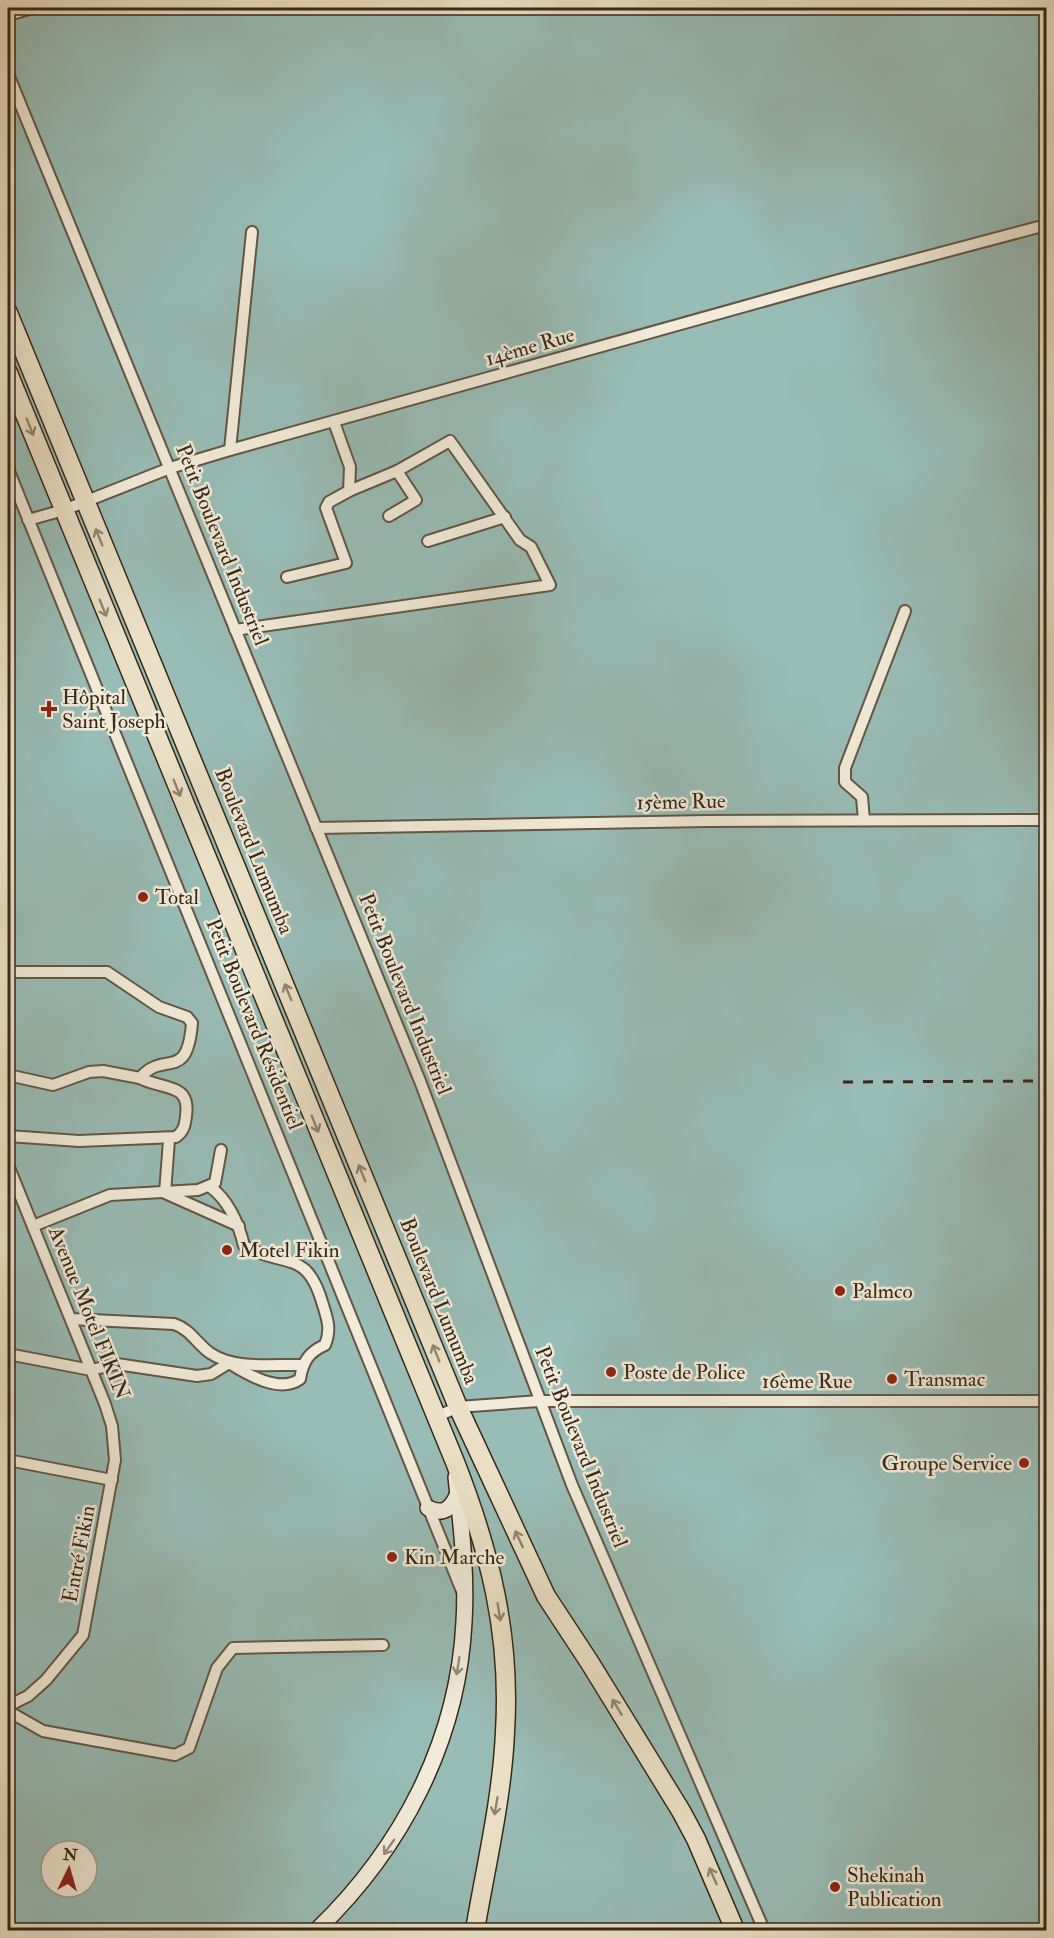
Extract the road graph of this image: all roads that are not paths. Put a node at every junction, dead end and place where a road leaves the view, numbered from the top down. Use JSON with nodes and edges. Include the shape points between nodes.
{"nodes":[{"id":1,"x":33,"y":8,"type":"edge"},
{"id":2,"x":8,"y":15,"type":"edge"},
{"id":3,"x":8,"y":74,"type":"edge"},
{"id":4,"x":1047,"y":225,"type":"edge"},
{"id":5,"x":252,"y":232,"type":"dead end"},
{"id":6,"x":8,"y":313,"type":"edge"},
{"id":7,"x":8,"y":373,"type":"edge"},
{"id":8,"x":334,"y":422,"type":"junction"},
{"id":9,"x":230,"y":450,"type":"junction"},
{"id":10,"x":170,"y":468,"type":"junction"},
{"id":11,"x":8,"y":469,"type":"edge"},
{"id":12,"x":397,"y":471,"type":"junction"},
{"id":13,"x":350,"y":491,"type":"junction"},
{"id":14,"x":85,"y":503,"type":"junction"},
{"id":15,"x":64,"y":510,"type":"junction"},
{"id":16,"x":389,"y":516,"type":"dead end"},
{"id":17,"x":505,"y":517,"type":"junction"},
{"id":18,"x":28,"y":520,"type":"junction"},
{"id":19,"x":428,"y":542,"type":"dead end"},
{"id":20,"x":287,"y":577,"type":"dead end"},
{"id":21,"x":904,"y":611,"type":"dead end"},
{"id":22,"x":235,"y":630,"type":"junction"},
{"id":23,"x":864,"y":820,"type":"junction"},
{"id":24,"x":1047,"y":820,"type":"edge"},
{"id":25,"x":316,"y":828,"type":"junction"},
{"id":26,"x":8,"y":972,"type":"edge"},
{"id":27,"x":8,"y":1075,"type":"edge"},
{"id":28,"x":141,"y":1078,"type":"junction"},
{"id":29,"x":8,"y":1136,"type":"edge"},
{"id":30,"x":169,"y":1140,"type":"junction"},
{"id":31,"x":221,"y":1150,"type":"dead end"},
{"id":32,"x":8,"y":1165,"type":"edge"},
{"id":33,"x":209,"y":1186,"type":"junction"},
{"id":34,"x":165,"y":1193,"type":"junction"},
{"id":35,"x":33,"y":1226,"type":"junction"},
{"id":36,"x":240,"y":1226,"type":"junction"},
{"id":37,"x":71,"y":1319,"type":"junction"},
{"id":38,"x":8,"y":1354,"type":"edge"},
{"id":39,"x":229,"y":1363,"type":"junction"},
{"id":40,"x":302,"y":1365,"type":"junction"},
{"id":41,"x":91,"y":1370,"type":"junction"},
{"id":42,"x":539,"y":1401,"type":"junction"},
{"id":43,"x":1047,"y":1401,"type":"edge"},
{"id":44,"x":459,"y":1407,"type":"junction"},
{"id":45,"x":436,"y":1417,"type":"junction"},
{"id":46,"x":8,"y":1460,"type":"edge"},
{"id":47,"x":455,"y":1462,"type":"junction"},
{"id":48,"x":112,"y":1480,"type":"junction"},
{"id":49,"x":458,"y":1493,"type":"junction"},
{"id":50,"x":428,"y":1508,"type":"junction"},
{"id":51,"x":463,"y":1594,"type":"junction"},
{"id":52,"x":383,"y":1645,"type":"dead end"},
{"id":53,"x":8,"y":1706,"type":"edge"},
{"id":54,"x":8,"y":1711,"type":"edge"},
{"id":55,"x":317,"y":1930,"type":"edge"},
{"id":56,"x":475,"y":1930,"type":"edge"},
{"id":57,"x":735,"y":1930,"type":"edge"},
{"id":58,"x":764,"y":1930,"type":"edge"}],
"edges":[{"from":1,"to":2,"type":"street"},
{"from":3,"to":10,"type":"street","name":"Petit Boulevard Industriel"},
{"from":4,"to":8,"type":"street","name":"14ème Rue","via":[[836,280]]},
{"from":5,"to":9,"type":"street"},
{"from":6,"to":14,"type":"highway","name":"Boulevard Lumumba"},
{"from":7,"to":15,"type":"highway","one_way":true},
{"from":8,"to":9,"type":"street","name":"14ème Rue"},
{"from":8,"to":13,"type":"street","via":[[350,467]]},
{"from":9,"to":10,"type":"street","name":"14ème Rue"},
{"from":10,"to":14,"type":"street","name":"14ème Rue"},
{"from":10,"to":22,"type":"street","name":"Petit Boulevard Industriel"},
{"from":11,"to":18,"type":"street","name":"Petit Boulevard Résidentiel"},
{"from":12,"to":13,"type":"street"},
{"from":12,"to":16,"type":"street","via":[[416,500]]},
{"from":12,"to":17,"type":"street","via":[[450,441]]},
{"from":13,"to":20,"type":"street","via":[[329,502],[326,508],[347,559],[343,565]]},
{"from":14,"to":15,"type":"street","name":"14ème Rue"},
{"from":44,"to":14,"type":"highway","name":"Boulevard Lumumba","one_way":true},
{"from":15,"to":18,"type":"street","name":"14ème Rue"},
{"from":15,"to":45,"type":"highway","one_way":true},
{"from":17,"to":19,"type":"street"},
{"from":17,"to":22,"type":"street","via":[[520,540],[531,547],[551,582],[548,586]]},
{"from":18,"to":50,"type":"street","name":"Petit Boulevard Résidentiel"},
{"from":21,"to":23,"type":"street","via":[[845,768],[845,782],[862,797]]},
{"from":22,"to":25,"type":"street","name":"Petit Boulevard Industriel"},
{"from":23,"to":24,"type":"street","name":"15ème Rue"},
{"from":23,"to":25,"type":"street","name":"15ème Rue"},
{"from":25,"to":42,"type":"street","name":"Petit Boulevard Industriel","via":[[450,1156]]},
{"from":26,"to":28,"type":"street","via":[[107,972],[159,1007],[190,1019],[187,1053],[179,1062],[154,1068]]},
{"from":27,"to":28,"type":"street","via":[[53,1085],[89,1072]]},
{"from":28,"to":30,"type":"street","via":[[179,1089],[184,1095],[184,1128]]},
{"from":29,"to":30,"type":"street","via":[[56,1141]]},
{"from":30,"to":34,"type":"street"},
{"from":31,"to":33,"type":"street","via":[[215,1183]]},
{"from":32,"to":35,"type":"street","name":"Avenue Motel FIKIN"},
{"from":33,"to":34,"type":"street"},
{"from":33,"to":36,"type":"street","via":[[221,1194]]},
{"from":34,"to":35,"type":"street","via":[[110,1195]]},
{"from":34,"to":36,"type":"street"},
{"from":35,"to":37,"type":"street","name":"Avenue Motel FIKIN"},
{"from":36,"to":40,"type":"street","via":[[244,1246],[304,1266],[318,1286],[331,1331],[326,1345],[312,1351]]},
{"from":37,"to":39,"type":"street","via":[[174,1324]]},
{"from":37,"to":41,"type":"street","name":"Avenue Motel FIKIN"},
{"from":38,"to":41,"type":"street"},
{"from":39,"to":40,"type":"street"},
{"from":39,"to":40,"type":"street","via":[[253,1378],[278,1382],[295,1382],[300,1378]]},
{"from":39,"to":41,"type":"street","via":[[211,1374],[197,1376],[117,1364]]},
{"from":41,"to":48,"type":"street","name":"Avenue Motel FIKIN","via":[[112,1426]]},
{"from":42,"to":43,"type":"street","name":"16ème Rue"},
{"from":42,"to":44,"type":"street","name":"16ème Rue"},
{"from":42,"to":58,"type":"street","name":"Petit Boulevard Industriel"},
{"from":44,"to":45,"type":"street","name":"16ème Rue"},
{"from":57,"to":44,"type":"highway","name":"Boulevard Lumumba","one_way":true,"via":[[681,1811],[546,1596]]},
{"from":45,"to":47,"type":"highway"},
{"from":46,"to":48,"type":"street"},
{"from":47,"to":49,"type":"main road"},
{"from":47,"to":56,"type":"highway","one_way":true,"via":[[490,1566],[506,1675],[501,1778]]},
{"from":48,"to":53,"type":"street","name":"Entré Fikin","via":[[83,1635],[46,1680],[28,1696]]},
{"from":49,"to":50,"type":"main road","via":[[446,1511]]},
{"from":49,"to":51,"type":"main road"},
{"from":50,"to":51,"type":"street","name":"Petit Boulevard Résidentiel"},
{"from":51,"to":55,"type":"main road","one_way":true,"via":[[458,1668],[435,1757],[418,1798],[391,1845],[346,1903]]},
{"from":52,"to":54,"type":"street","via":[[233,1648],[217,1668],[189,1748],[175,1755],[43,1731]]}]}
